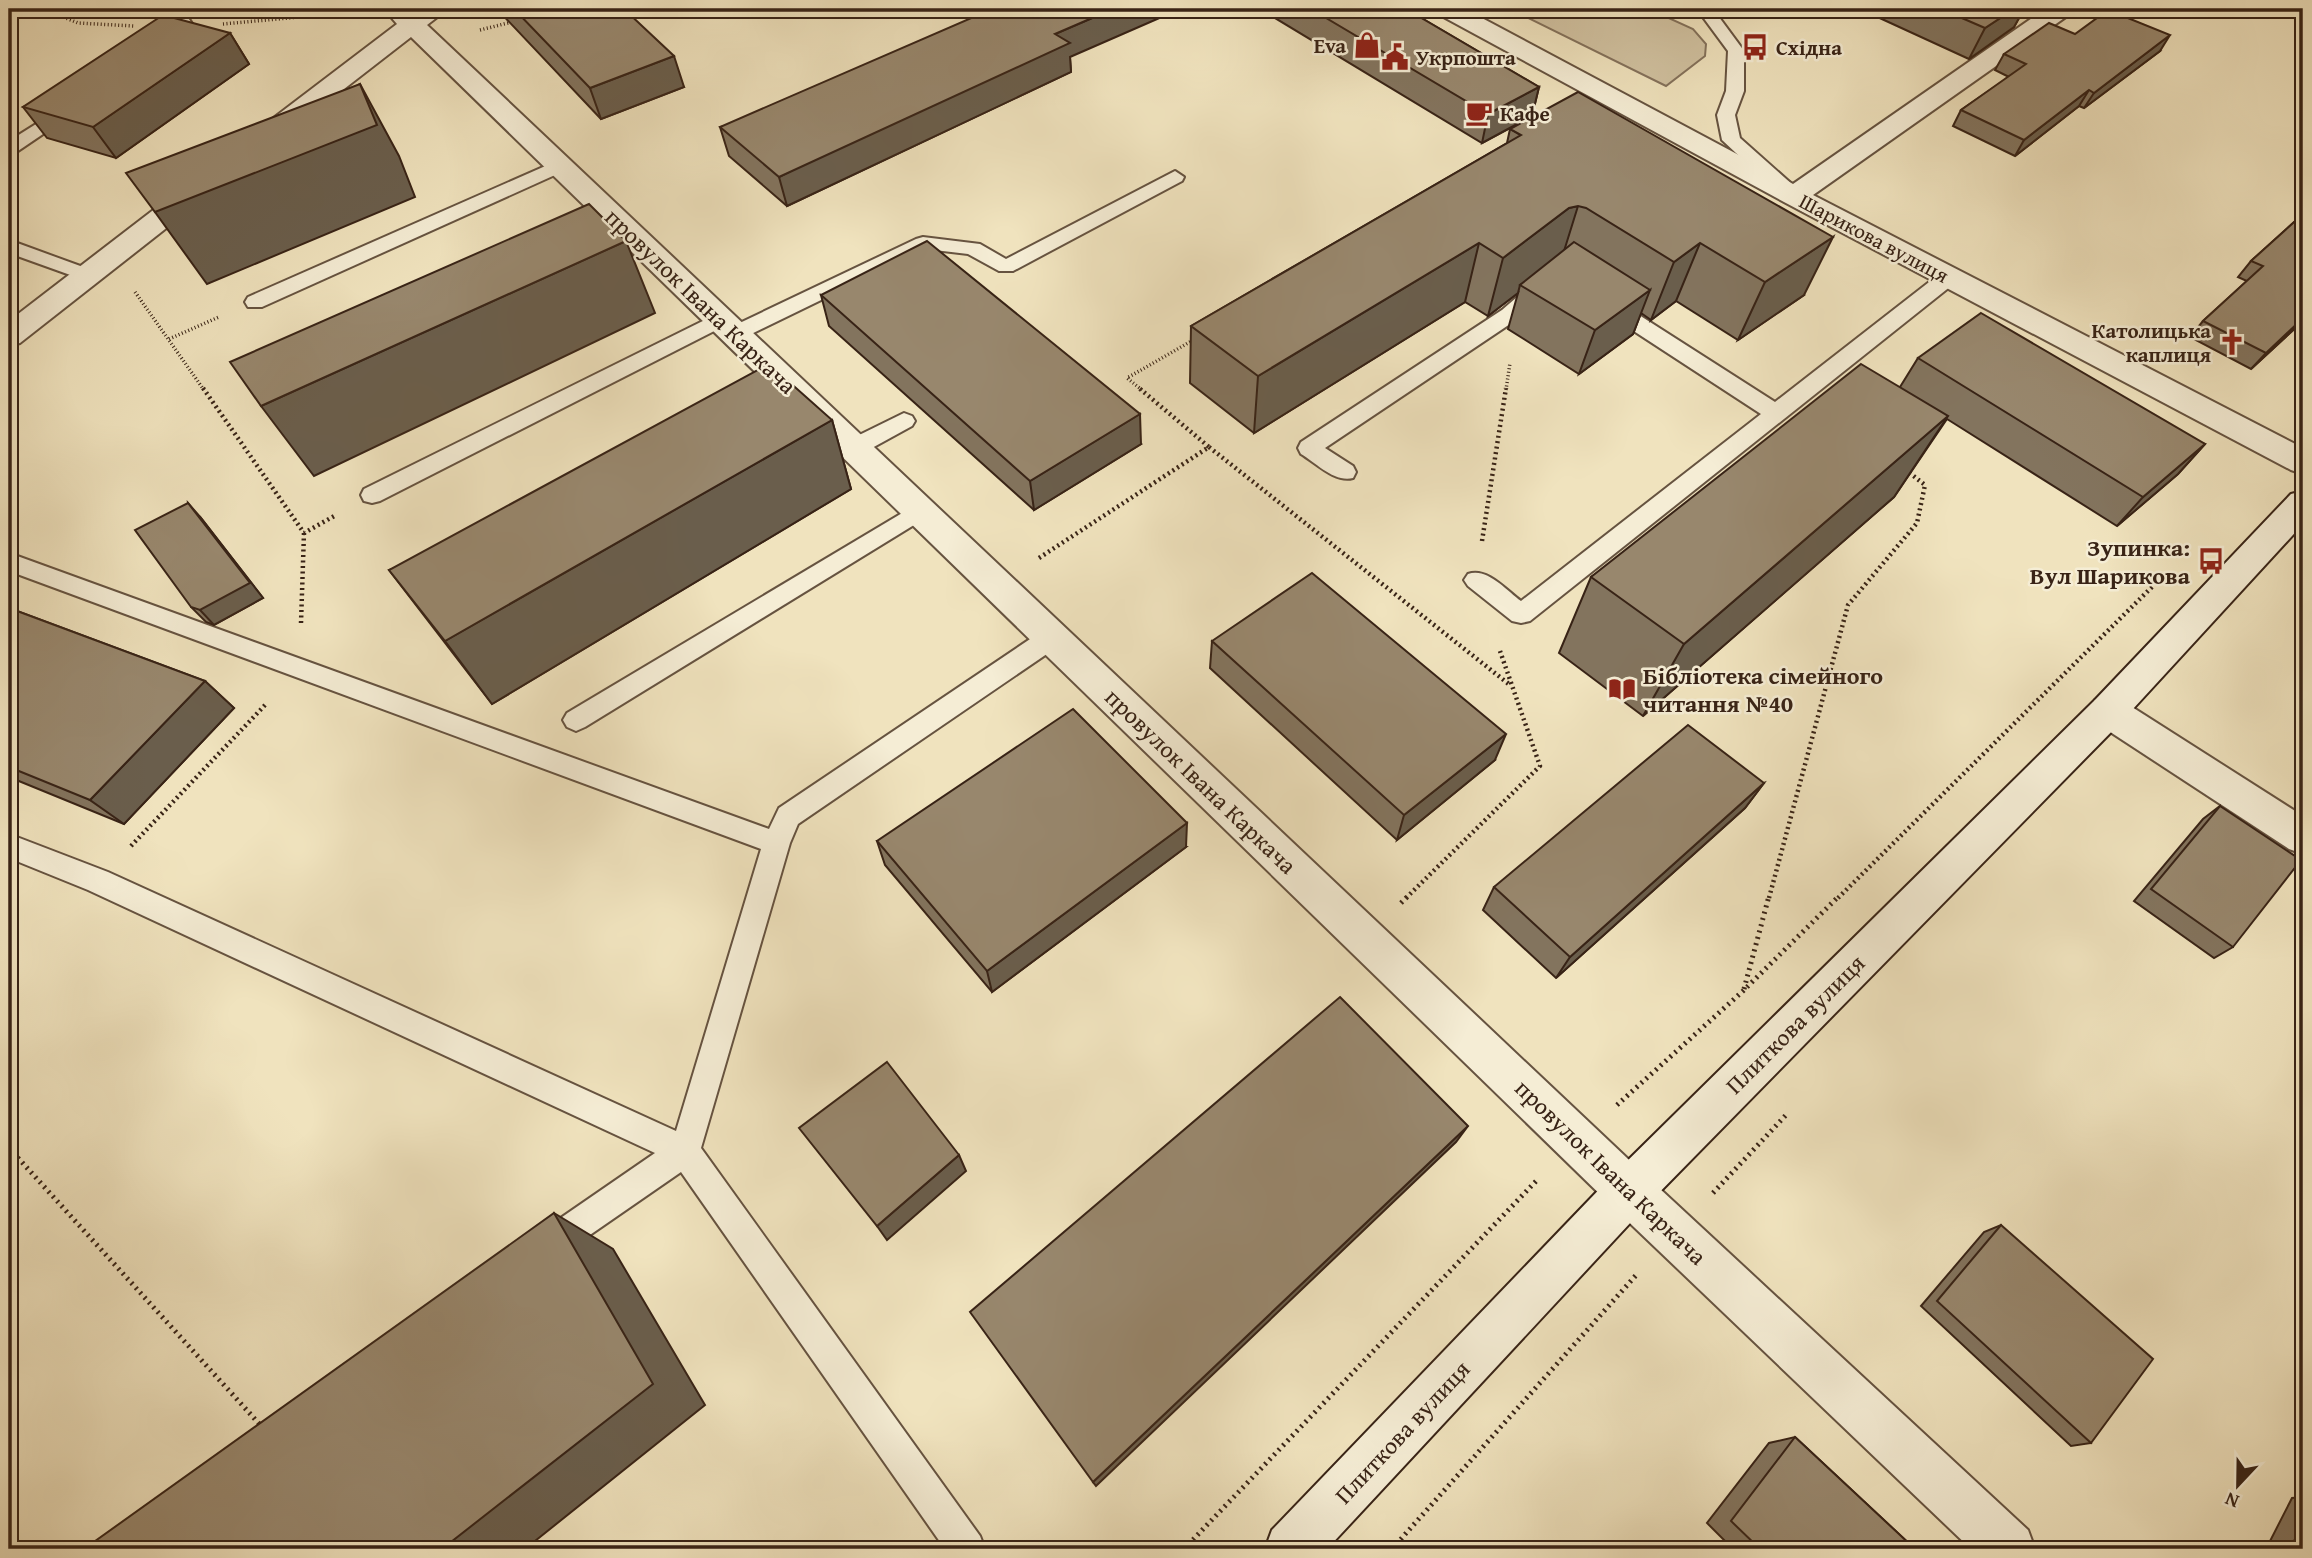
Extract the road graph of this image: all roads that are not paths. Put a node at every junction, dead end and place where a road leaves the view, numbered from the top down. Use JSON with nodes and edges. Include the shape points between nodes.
{"nodes":[{"id":1,"x":174,"y":9,"type":"edge"},
{"id":2,"x":1705,"y":9,"type":"edge"},
{"id":3,"x":1457,"y":10,"type":"edge"},
{"id":4,"x":2049,"y":11,"type":"edge"},
{"id":5,"x":417,"y":21,"type":"edge"},
{"id":6,"x":153,"y":51,"type":"edge"},
{"id":7,"x":87,"y":96,"type":"edge"},
{"id":8,"x":251,"y":148,"type":"edge"},
{"id":9,"x":9,"y":149,"type":"edge"},
{"id":10,"x":559,"y":166,"type":"junction"},
{"id":11,"x":219,"y":174,"type":"edge"},
{"id":12,"x":1175,"y":177,"type":"dead end"},
{"id":13,"x":1794,"y":196,"type":"junction"},
{"id":14,"x":9,"y":246,"type":"edge"},
{"id":15,"x":1559,"y":273,"type":"edge"},
{"id":16,"x":87,"y":275,"type":"junction"},
{"id":17,"x":1949,"y":277,"type":"junction"},
{"id":18,"x":1593,"y":295,"type":"edge"},
{"id":19,"x":255,"y":302,"type":"road end"},
{"id":20,"x":727,"y":327,"type":"junction"},
{"id":21,"x":9,"y":336,"type":"edge"},
{"id":22,"x":1776,"y":413,"type":"junction"},
{"id":23,"x":904,"y":421,"type":"dead end"},
{"id":24,"x":853,"y":447,"type":"junction"},
{"id":25,"x":2303,"y":462,"type":"edge"},
{"id":26,"x":1345,"y":472,"type":"dead end"},
{"id":27,"x":372,"y":495,"type":"road end"},
{"id":28,"x":2303,"y":503,"type":"edge"},
{"id":29,"x":919,"y":511,"type":"junction"},
{"id":30,"x":9,"y":562,"type":"edge"},
{"id":31,"x":1476,"y":580,"type":"dead end"},
{"id":32,"x":1051,"y":638,"type":"junction"},
{"id":33,"x":2108,"y":711,"type":"junction"},
{"id":34,"x":576,"y":720,"type":"dead end"},
{"id":35,"x":2303,"y":836,"type":"edge"},
{"id":36,"x":776,"y":844,"type":"junction"},
{"id":37,"x":12,"y":851,"type":"edge"},
{"id":38,"x":685,"y":1151,"type":"junction"},
{"id":39,"x":1629,"y":1191,"type":"junction"},
{"id":40,"x":524,"y":1262,"type":"edge"},
{"id":41,"x":967,"y":1549,"type":"edge"},
{"id":42,"x":1291,"y":1549,"type":"edge"},
{"id":43,"x":2009,"y":1549,"type":"edge"}],
"edges":[{"from":1,"to":6,"type":"lane","via":[[187,28]]},
{"from":2,"to":13,"type":"lane","via":[[1736,51],[1735,91],[1726,115],[1731,140]]},
{"from":3,"to":13,"type":"street","name":"Шарикова вулиця"},
{"from":4,"to":13,"type":"street"},
{"from":5,"to":8,"type":"street"},
{"from":5,"to":10,"type":"street","name":"провулок Івана Каркача"},
{"from":7,"to":9,"type":"lane"},
{"from":10,"to":19,"type":"lane"},
{"from":10,"to":20,"type":"street","name":"провулок Івана Каркача"},
{"from":11,"to":16,"type":"street"},
{"from":12,"to":20,"type":"lane","via":[[1006,267],[973,248],[923,243]]},
{"from":13,"to":17,"type":"street","name":"Шарикова вулиця"},
{"from":14,"to":16,"type":"lane"},
{"from":15,"to":26,"type":"lane","via":[[1509,315],[1309,448]]},
{"from":16,"to":21,"type":"street"},
{"from":17,"to":22,"type":"lane"},
{"from":17,"to":25,"type":"street","name":"Шарикова вулиця"},
{"from":18,"to":22,"type":"lane"},
{"from":20,"to":24,"type":"street","name":"провулок Івана Каркача"},
{"from":20,"to":27,"type":"lane"},
{"from":22,"to":31,"type":"lane","via":[[1521,614]]},
{"from":23,"to":24,"type":"lane"},
{"from":24,"to":29,"type":"street","name":"провулок Івана Каркача"},
{"from":28,"to":33,"type":"street","name":"Плиткова вулиця"},
{"from":29,"to":32,"type":"street","name":"провулок Івана Каркача"},
{"from":29,"to":34,"type":"lane"},
{"from":30,"to":36,"type":"lane"},
{"from":32,"to":36,"type":"lane","via":[[788,816]]},
{"from":32,"to":39,"type":"street","name":"провулок Івана Каркача"},
{"from":33,"to":35,"type":"street"},
{"from":33,"to":39,"type":"street","name":"Плиткова вулиця"},
{"from":36,"to":38,"type":"lane"},
{"from":37,"to":38,"type":"lane","via":[[98,881]]},
{"from":38,"to":40,"type":"lane"},
{"from":38,"to":41,"type":"lane"},
{"from":39,"to":42,"type":"street","name":"Плиткова вулиця"},
{"from":39,"to":43,"type":"street","name":"провулок Івана Каркача"}]}
